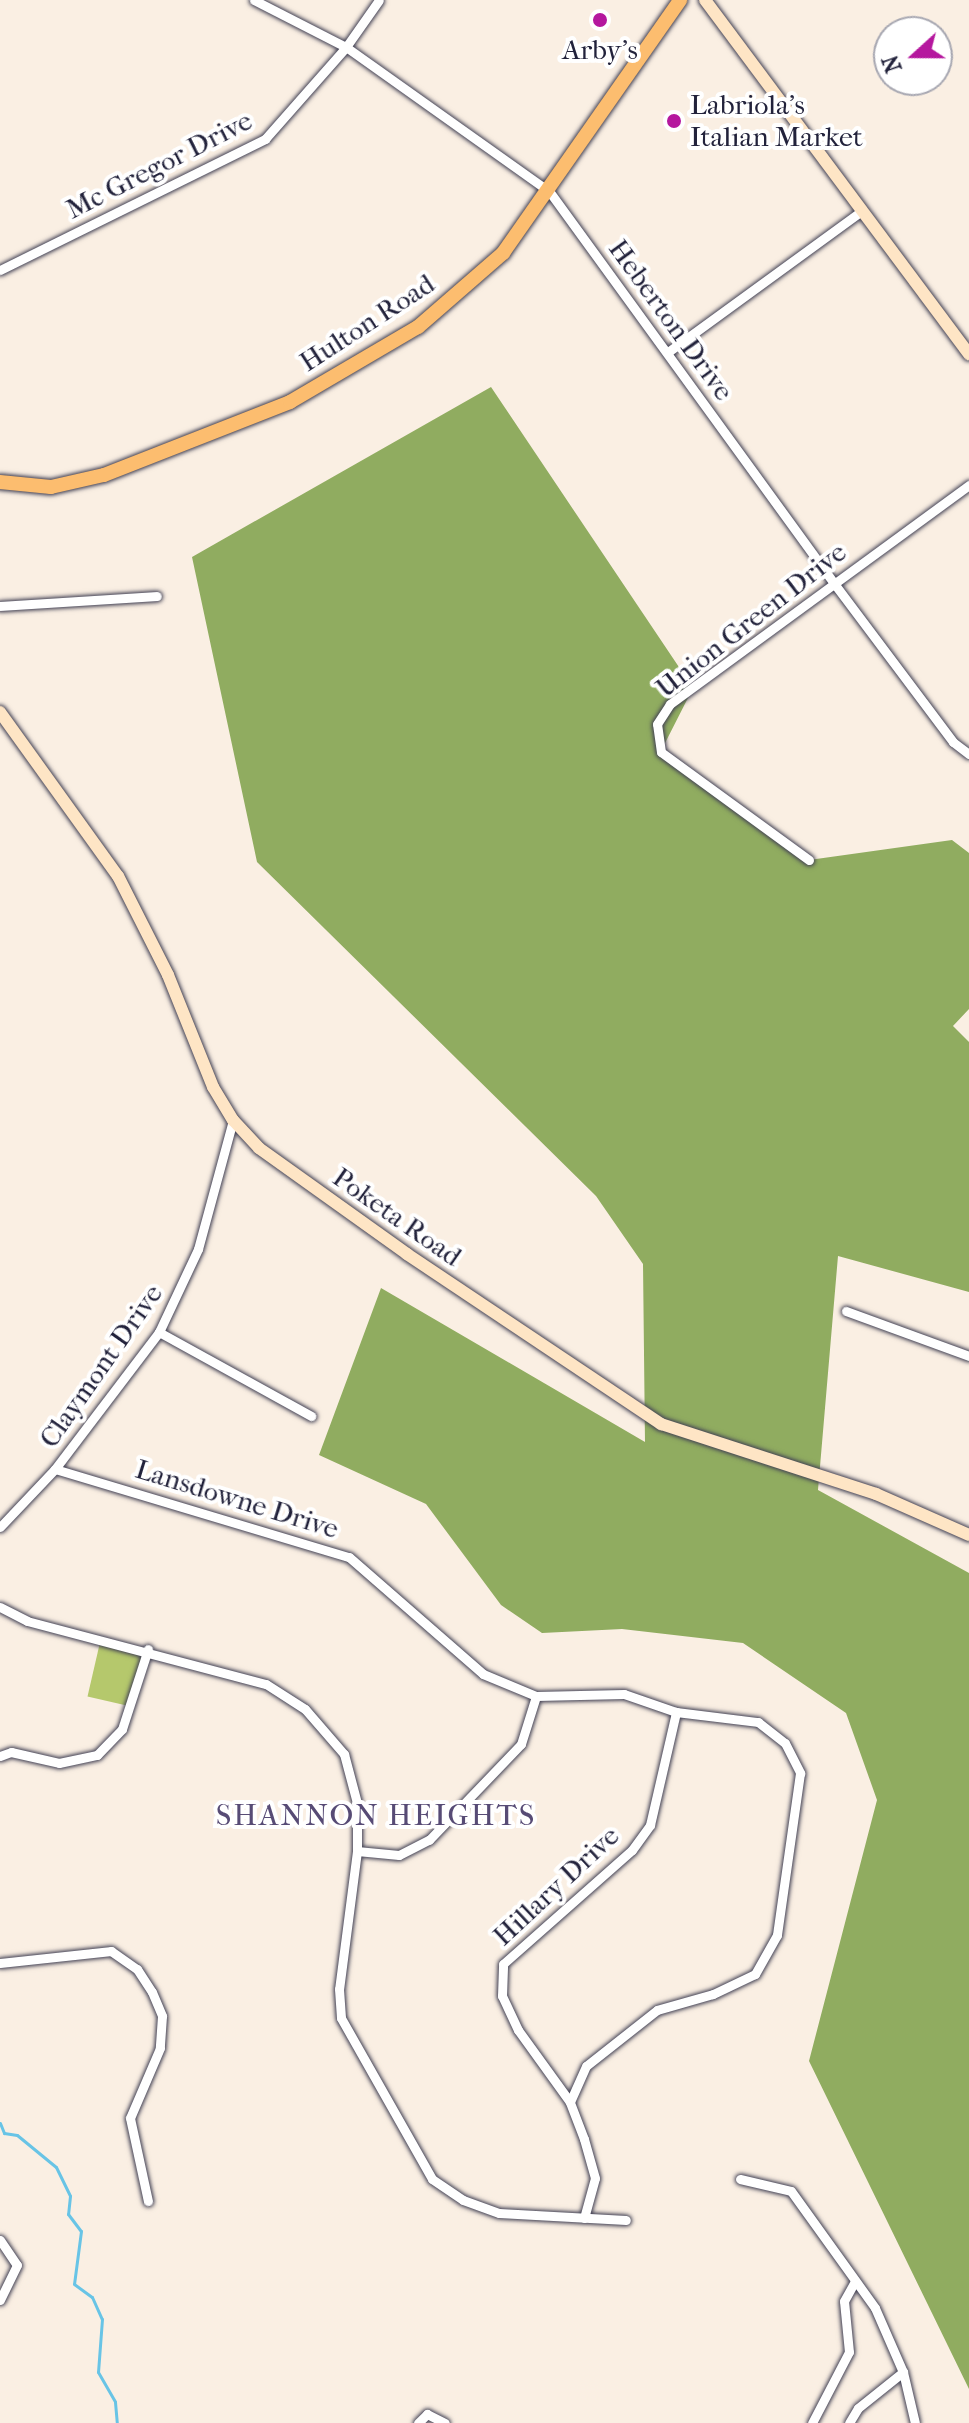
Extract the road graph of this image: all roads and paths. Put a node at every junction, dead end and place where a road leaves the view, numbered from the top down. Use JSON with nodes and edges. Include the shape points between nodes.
{"nodes":[{"id":1,"x":254,"y":0,"type":"edge"},
{"id":2,"x":379,"y":0,"type":"edge"},
{"id":3,"x":680,"y":0,"type":"edge"},
{"id":4,"x":705,"y":0,"type":"edge"},
{"id":5,"x":346,"y":47,"type":"junction"},
{"id":6,"x":549,"y":191,"type":"junction"},
{"id":7,"x":860,"y":212,"type":"junction"},
{"id":8,"x":0,"y":270,"type":"edge"},
{"id":9,"x":668,"y":352,"type":"junction"},
{"id":10,"x":969,"y":354,"type":"edge"},
{"id":11,"x":0,"y":482,"type":"edge"},
{"id":12,"x":969,"y":485,"type":"edge"},
{"id":13,"x":833,"y":582,"type":"junction"},
{"id":14,"x":157,"y":596,"type":"dead end"},
{"id":15,"x":0,"y":606,"type":"edge"},
{"id":16,"x":0,"y":712,"type":"edge"},
{"id":17,"x":969,"y":754,"type":"edge"},
{"id":18,"x":809,"y":860,"type":"dead end"},
{"id":19,"x":233,"y":1120,"type":"junction"},
{"id":20,"x":846,"y":1311,"type":"dead end"},
{"id":21,"x":159,"y":1332,"type":"junction"},
{"id":22,"x":969,"y":1356,"type":"edge"},
{"id":23,"x":311,"y":1416,"type":"dead end"},
{"id":24,"x":55,"y":1469,"type":"junction"},
{"id":25,"x":0,"y":1527,"type":"edge"},
{"id":26,"x":969,"y":1535,"type":"edge"},
{"id":27,"x":0,"y":1607,"type":"edge"},
{"id":28,"x":148,"y":1649,"type":"junction"},
{"id":29,"x":536,"y":1696,"type":"junction"},
{"id":30,"x":676,"y":1712,"type":"junction"},
{"id":31,"x":0,"y":1756,"type":"edge"},
{"id":32,"x":357,"y":1851,"type":"junction"},
{"id":33,"x":0,"y":1963,"type":"edge"},
{"id":34,"x":570,"y":2102,"type":"junction"},
{"id":35,"x":740,"y":2179,"type":"dead end"},
{"id":36,"x":148,"y":2201,"type":"dead end"},
{"id":37,"x":584,"y":2218,"type":"junction"},
{"id":38,"x":626,"y":2220,"type":"dead end"},
{"id":39,"x":0,"y":2240,"type":"edge"},
{"id":40,"x":855,"y":2281,"type":"junction"},
{"id":41,"x":0,"y":2300,"type":"edge"},
{"id":42,"x":903,"y":2372,"type":"junction"},
{"id":43,"x":418,"y":2423,"type":"edge"},
{"id":44,"x":445,"y":2423,"type":"edge"},
{"id":45,"x":812,"y":2423,"type":"edge"},
{"id":46,"x":849,"y":2423,"type":"edge"},
{"id":47,"x":915,"y":2423,"type":"edge"}],
"edges":[{"from":1,"to":5,"type":"street","name":"Heberton Drive"},
{"from":2,"to":5,"type":"street","name":"Mc Gregor Drive"},
{"from":3,"to":6,"type":"main road","name":"Hulton Road"},
{"from":4,"to":7,"type":"street"},
{"from":5,"to":6,"type":"street","name":"Heberton Drive"},
{"from":5,"to":8,"type":"street","name":"Mc Gregor Drive","via":[[265,139]]},
{"from":6,"to":9,"type":"street","name":"Heberton Drive"},
{"from":6,"to":11,"type":"main road","name":"Hulton Road","via":[[503,253],[443,308],[331,381],[90,479],[51,487]]},
{"from":7,"to":9,"type":"street"},
{"from":7,"to":10,"type":"street"},
{"from":9,"to":13,"type":"street","name":"Heberton Drive"},
{"from":12,"to":13,"type":"street","name":"Union Green Drive"},
{"from":13,"to":17,"type":"street","name":"Heberton Drive","via":[[953,742]]},
{"from":13,"to":18,"type":"street","name":"Union Green Drive","via":[[670,704],[657,724],[661,752]]},
{"from":14,"to":15,"type":"street"},
{"from":16,"to":19,"type":"street","name":"Poketa Road","via":[[118,876]]},
{"from":19,"to":21,"type":"street","name":"Claymont Drive","via":[[198,1249]]},
{"from":19,"to":26,"type":"street","name":"Poketa Road","via":[[259,1148],[321,1193],[661,1424],[876,1494]]},
{"from":20,"to":22,"type":"street"},
{"from":21,"to":23,"type":"street"},
{"from":21,"to":24,"type":"street","name":"Claymont Drive"},
{"from":24,"to":25,"type":"street","name":"Claymont Drive"},
{"from":24,"to":29,"type":"street","name":"Lansdowne Drive","via":[[349,1557],[483,1674]]},
{"from":27,"to":28,"type":"street","via":[[27,1621]]},
{"from":28,"to":31,"type":"street","via":[[122,1729],[97,1755],[59,1763],[11,1752]]},
{"from":28,"to":32,"type":"street","via":[[266,1684],[305,1709],[344,1754],[357,1803]]},
{"from":29,"to":30,"type":"street","name":"Lansdowne Drive","via":[[624,1694]]},
{"from":29,"to":32,"type":"street","via":[[521,1744],[429,1840],[399,1855]]},
{"from":30,"to":34,"type":"street","name":"Hillary Drive","via":[[650,1825],[632,1850],[503,1964],[502,1996],[518,2030]]},
{"from":30,"to":34,"type":"street","name":"Lansdowne Drive","via":[[758,1722],[785,1743],[800,1773],[777,1935],[755,1974],[713,1994],[657,2010],[609,2044],[586,2066]]},
{"from":32,"to":37,"type":"street","via":[[339,1989],[341,2018],[432,2179],[463,2200],[499,2213]]},
{"from":33,"to":36,"type":"street","via":[[111,1951],[137,1969],[152,1992],[162,2016],[160,2048],[130,2118]]},
{"from":34,"to":37,"type":"street","name":"Hillary Drive","via":[[595,2178]]},
{"from":35,"to":40,"type":"street","via":[[791,2191]]},
{"from":37,"to":38,"type":"street"},
{"from":39,"to":41,"type":"street","via":[[17,2265]]},
{"from":40,"to":42,"type":"street","via":[[875,2308]]},
{"from":40,"to":45,"type":"street","via":[[844,2301],[849,2352]]},
{"from":42,"to":46,"type":"street","via":[[858,2408]]},
{"from":42,"to":47,"type":"street"},
{"from":43,"to":44,"type":"street","via":[[427,2414]]}]}
